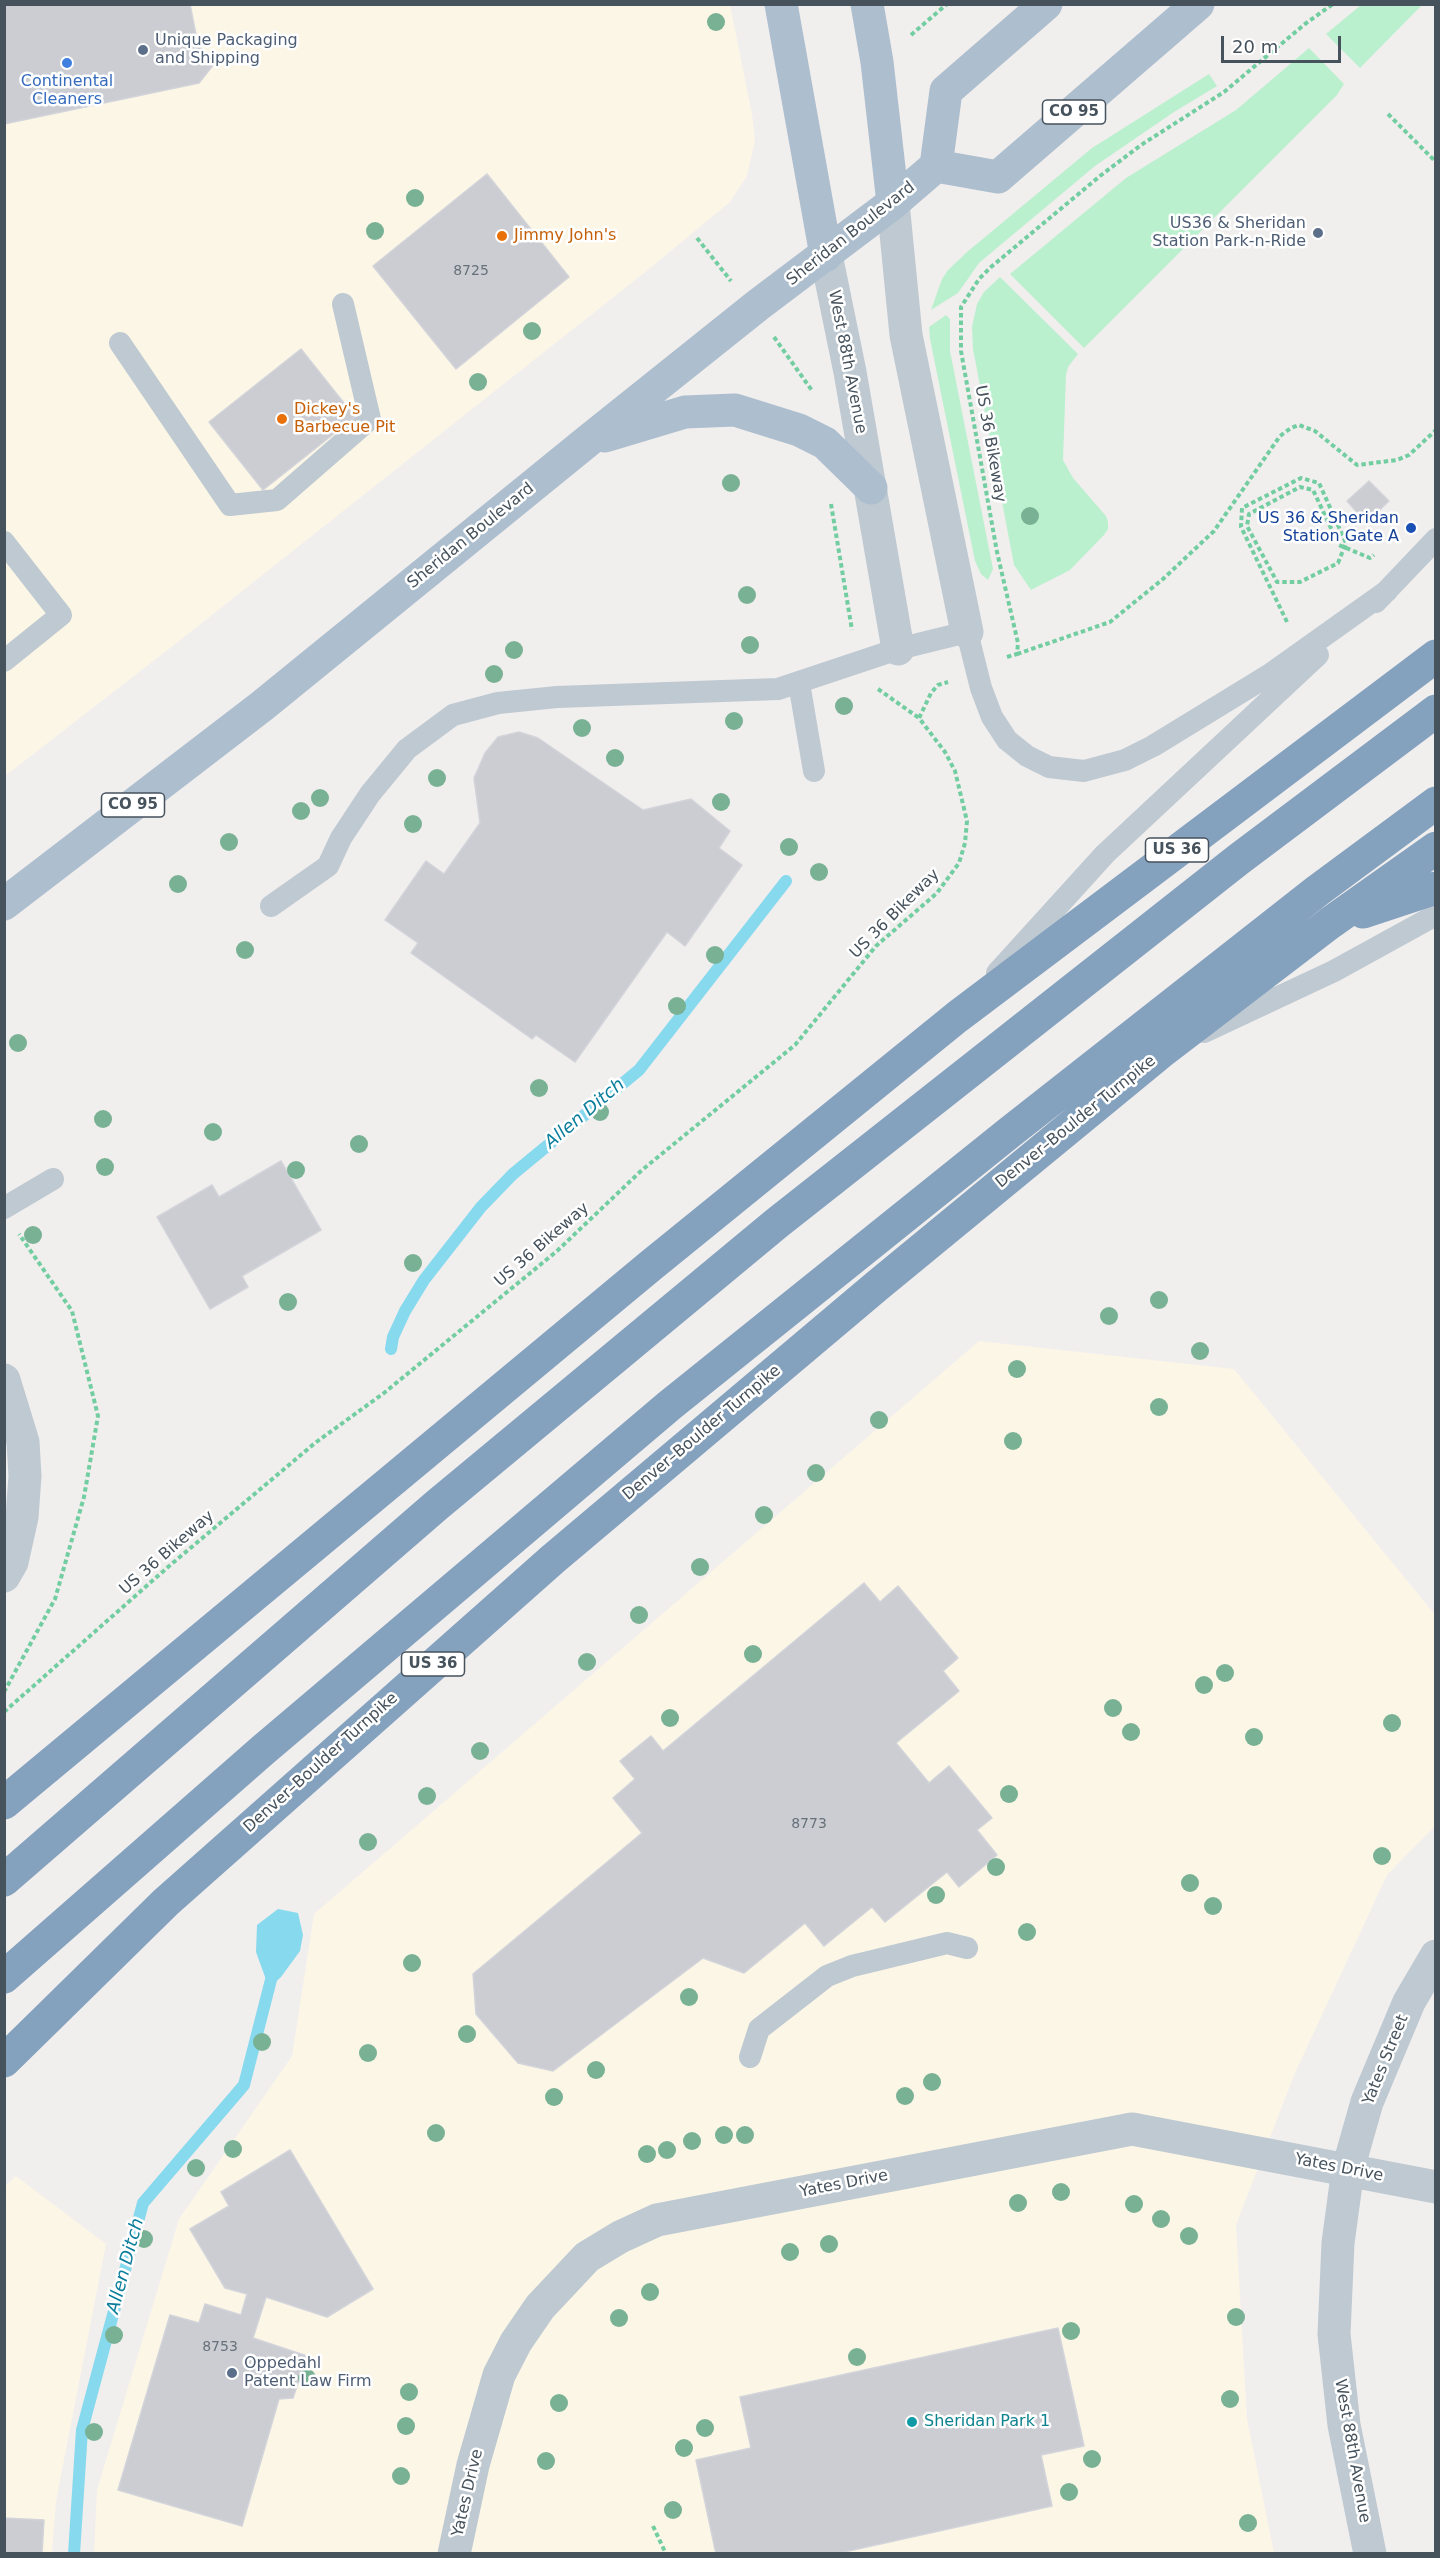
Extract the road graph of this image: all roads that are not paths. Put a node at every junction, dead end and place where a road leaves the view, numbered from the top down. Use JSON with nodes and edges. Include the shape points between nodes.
{"nodes":[{"id":1,"x":781,"y":4,"type":"edge"},
{"id":2,"x":867,"y":4,"type":"edge"},
{"id":3,"x":1046,"y":4,"type":"edge"},
{"id":4,"x":1198,"y":4,"type":"edge"},
{"id":5,"x":936,"y":166,"type":"junction"},
{"id":6,"x":893,"y":203,"type":"junction"},
{"id":7,"x":826,"y":255,"type":"junction"},
{"id":8,"x":344,"y":304,"type":"dead end"},
{"id":9,"x":120,"y":343,"type":"dead end"},
{"id":10,"x":589,"y":440,"type":"junction"},
{"id":11,"x":871,"y":488,"type":"junction"},
{"id":12,"x":1436,"y":539,"type":"edge"},
{"id":13,"x":9,"y":556,"type":"edge"},
{"id":14,"x":1387,"y":591,"type":"junction"},
{"id":15,"x":1436,"y":629,"type":"edge"},
{"id":16,"x":967,"y":632,"type":"junction"},
{"id":17,"x":898,"y":649,"type":"junction"},
{"id":18,"x":1436,"y":656,"type":"edge"},
{"id":19,"x":4,"y":661,"type":"edge"},
{"id":20,"x":799,"y":683,"type":"junction"},
{"id":21,"x":1396,"y":684,"type":"junction"},
{"id":22,"x":1436,"y":711,"type":"edge"},
{"id":23,"x":814,"y":771,"type":"dead end"},
{"id":24,"x":1436,"y":803,"type":"edge"},
{"id":25,"x":1436,"y":848,"type":"edge"},
{"id":26,"x":1436,"y":888,"type":"edge"},
{"id":27,"x":4,"y":904,"type":"edge"},
{"id":28,"x":272,"y":906,"type":"dead end"},
{"id":29,"x":1436,"y":915,"type":"edge"},
{"id":30,"x":1330,"y":923,"type":"junction"},
{"id":31,"x":957,"y":1017,"type":"junction"},
{"id":32,"x":1160,"y":1053,"type":"junction"},
{"id":33,"x":53,"y":1179,"type":"dead end"},
{"id":34,"x":4,"y":1208,"type":"edge"},
{"id":35,"x":4,"y":1380,"type":"edge"},
{"id":36,"x":4,"y":1576,"type":"edge"},
{"id":37,"x":4,"y":1803,"type":"edge"},
{"id":38,"x":4,"y":1880,"type":"edge"},
{"id":39,"x":967,"y":1948,"type":"dead end"},
{"id":40,"x":1436,"y":1956,"type":"edge"},
{"id":41,"x":4,"y":1977,"type":"edge"},
{"id":42,"x":750,"y":2057,"type":"dead end"},
{"id":43,"x":4,"y":2061,"type":"edge"},
{"id":44,"x":1348,"y":2169,"type":"junction"},
{"id":45,"x":1436,"y":2187,"type":"edge"},
{"id":46,"x":454,"y":2553,"type":"edge"},
{"id":47,"x":1370,"y":2553,"type":"edge"}],
"edges":[{"from":1,"to":7,"type":"main road","name":"West 88th Avenue"},
{"from":2,"to":6,"type":"main road","via":[[878,62]]},
{"from":3,"to":5,"type":"main road","via":[[946,91]]},
{"from":4,"to":5,"type":"main road","number":"CO 95","via":[[998,177]]},
{"from":5,"to":6,"type":"main road","name":"Sheridan Boulevard","number":"CO 95"},
{"from":6,"to":7,"type":"main road","name":"Sheridan Boulevard","number":"CO 95"},
{"from":6,"to":16,"type":"street","via":[[906,335]]},
{"from":7,"to":10,"type":"main road","name":"Sheridan Boulevard","number":"CO 95"},
{"from":7,"to":11,"type":"street","name":"West 88th Avenue"},
{"from":8,"to":9,"type":"lane","via":[[370,419],[277,500],[230,505]]},
{"from":10,"to":11,"type":"main road","via":[[685,412],[735,410],[799,430],[825,443]]},
{"from":10,"to":27,"type":"main road","name":"Sheridan Boulevard","number":"CO 95","via":[[262,706]]},
{"from":11,"to":17,"type":"street","name":"West 88th Avenue"},
{"from":12,"to":14,"type":"lane"},
{"from":13,"to":19,"type":"lane","via":[[61,615]]},
{"from":14,"to":16,"type":"lane","via":[[1269,675],[1153,746],[1125,760],[1084,771],[1049,767],[1007,740],[992,717]]},
{"from":14,"to":31,"type":"lane","via":[[1105,854]]},
{"from":15,"to":21,"type":"highway"},
{"from":16,"to":17,"type":"lane"},
{"from":17,"to":20,"type":"lane"},
{"from":18,"to":21,"type":"highway","number":"US 36"},
{"from":20,"to":23,"type":"lane"},
{"from":20,"to":28,"type":"lane","via":[[778,689],[557,697],[498,703],[453,715],[407,749],[370,794],[328,866]]},
{"from":21,"to":31,"type":"highway","number":"US 36"},
{"from":22,"to":38,"type":"highway","via":[[1230,866],[777,1223],[428,1513]]},
{"from":24,"to":41,"type":"highway","via":[[1028,1117],[670,1405],[263,1750]]},
{"from":25,"to":30,"type":"highway","name":"Denver–Boulder Turnpike","number":"US 36"},
{"from":26,"to":30,"type":"highway"},
{"from":29,"to":32,"type":"lane","via":[[1334,971]]},
{"from":30,"to":32,"type":"highway","name":"Denver–Boulder Turnpike","number":"US 36"},
{"from":31,"to":37,"type":"highway","number":"US 36","via":[[649,1267]]},
{"from":32,"to":43,"type":"highway","name":"Denver–Boulder Turnpike","number":"US 36","via":[[544,1566],[166,1902]]},
{"from":33,"to":34,"type":"lane"},
{"from":35,"to":36,"type":"street","via":[[23,1442],[26,1476],[22,1517],[12,1562]]},
{"from":39,"to":42,"type":"lane","via":[[947,1943],[852,1966],[827,1976],[759,2030]]},
{"from":40,"to":44,"type":"street","name":"Yates Street","via":[[1409,2002],[1384,2058]]},
{"from":44,"to":45,"type":"street","name":"Yates Drive"},
{"from":44,"to":46,"type":"street","name":"Yates Drive","via":[[1132,2129],[657,2220],[586,2257],[540,2307],[516,2342],[495,2386]]},
{"from":44,"to":47,"type":"street","name":"West 88th Avenue","via":[[1338,2243],[1335,2334],[1344,2425]]}]}
